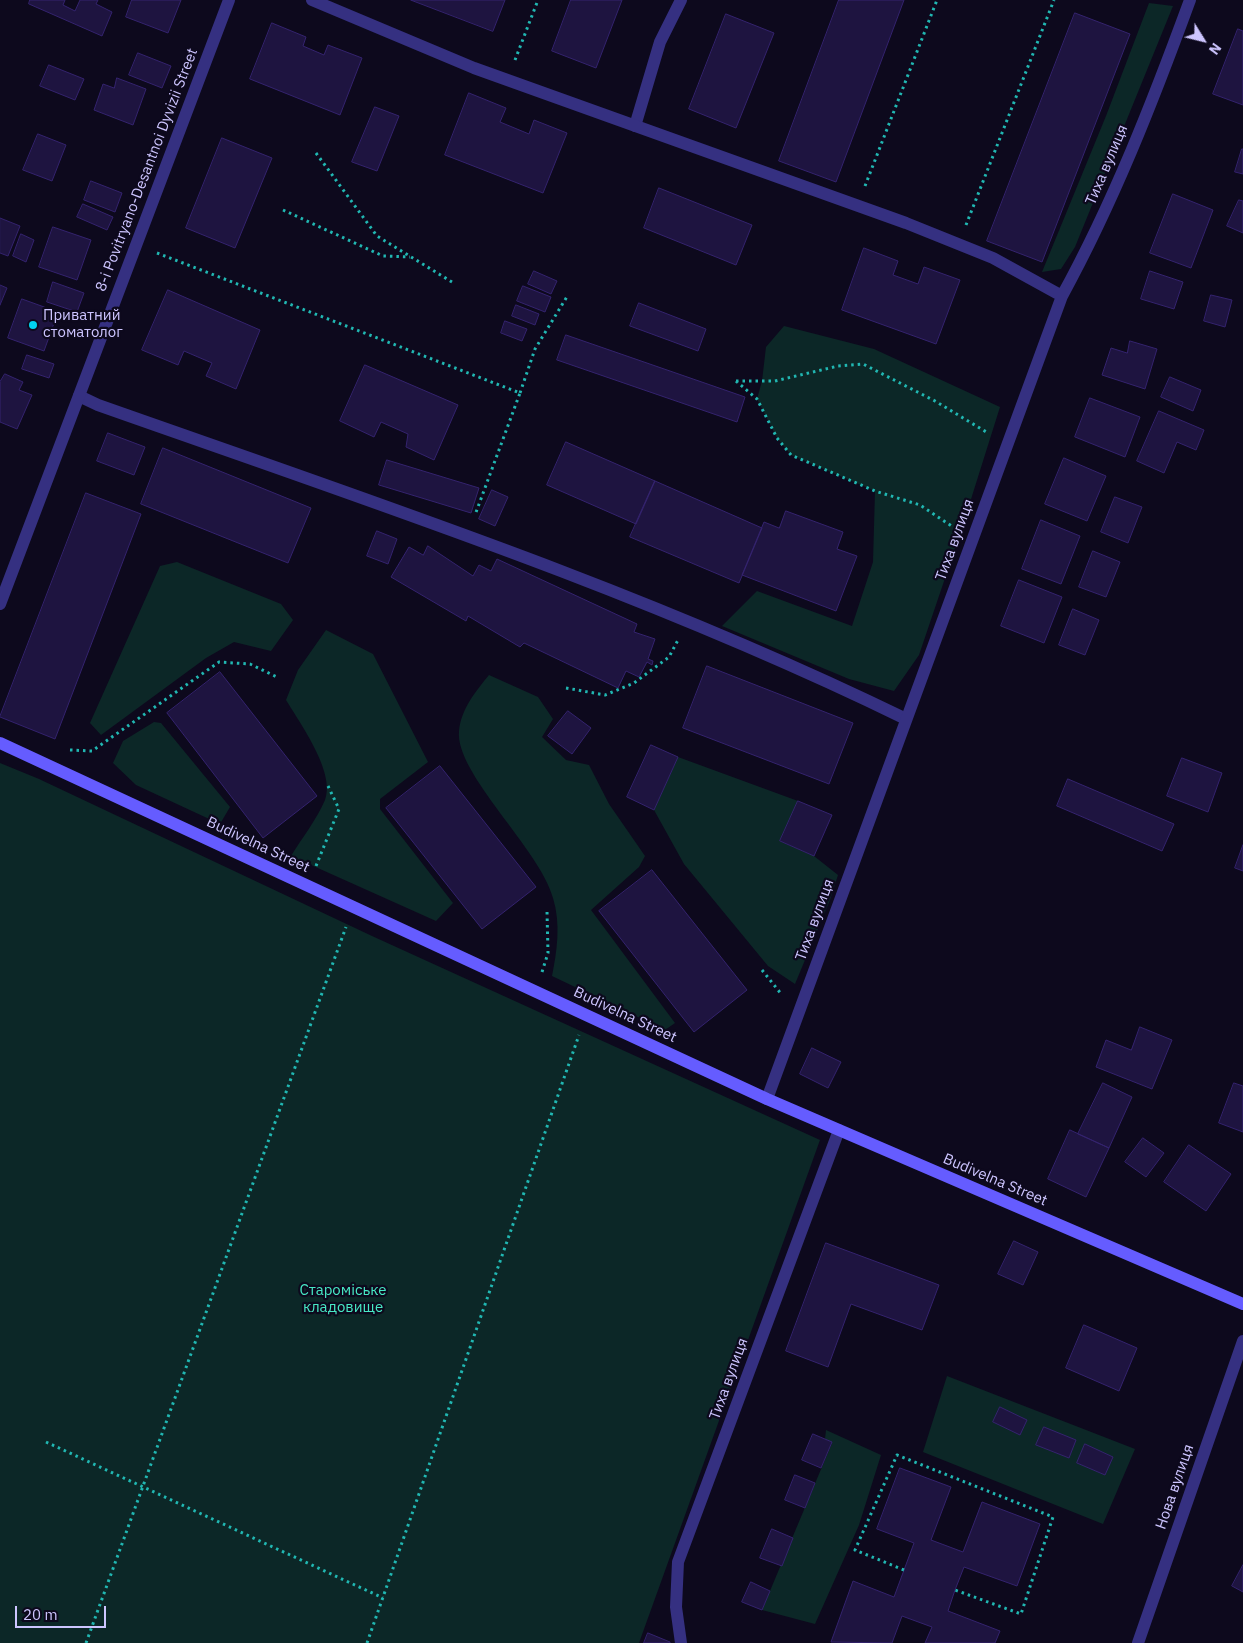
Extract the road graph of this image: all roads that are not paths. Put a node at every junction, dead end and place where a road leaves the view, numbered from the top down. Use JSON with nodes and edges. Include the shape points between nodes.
{"nodes":[{"id":1,"x":229,"y":0,"type":"edge"},
{"id":2,"x":312,"y":0,"type":"edge"},
{"id":3,"x":681,"y":0,"type":"edge"},
{"id":4,"x":1190,"y":0,"type":"edge"},
{"id":5,"x":635,"y":126,"type":"junction"},
{"id":6,"x":1062,"y":296,"type":"junction"},
{"id":7,"x":79,"y":396,"type":"junction"},
{"id":8,"x":0,"y":604,"type":"edge"},
{"id":9,"x":906,"y":719,"type":"junction"},
{"id":10,"x":0,"y":743,"type":"edge"},
{"id":11,"x":767,"y":1098,"type":"junction"},
{"id":12,"x":839,"y":1130,"type":"junction"},
{"id":13,"x":1243,"y":1304,"type":"edge"},
{"id":14,"x":1243,"y":1341,"type":"edge"},
{"id":15,"x":681,"y":1643,"type":"edge"},
{"id":16,"x":1138,"y":1643,"type":"edge"}],
"edges":[{"from":1,"to":7,"type":"street","name":"8-i Povitryano-Desantnoi Dyvizii Street"},
{"from":2,"to":5,"type":"street","via":[[507,80]]},
{"from":3,"to":5,"type":"street","via":[[660,42]]},
{"from":4,"to":6,"type":"street","name":"Тиха вулиця","via":[[1094,237]]},
{"from":5,"to":6,"type":"street","via":[[959,244]]},
{"from":6,"to":9,"type":"street","name":"Тиха вулиця"},
{"from":7,"to":8,"type":"street","name":"8-i Povitryano-Desantnoi Dyvizii Street"},
{"from":7,"to":9,"type":"street","via":[[557,570],[790,665]]},
{"from":9,"to":11,"type":"street","name":"Тиха вулиця"},
{"from":10,"to":11,"type":"street","name":"Budivelna Street"},
{"from":11,"to":12,"type":"street","name":"Budivelna Street"},
{"from":12,"to":13,"type":"street","name":"Budivelna Street"},
{"from":12,"to":15,"type":"street","name":"Тиха вулиця","via":[[678,1562],[676,1607]]},
{"from":14,"to":16,"type":"street","name":"Нова вулиця"}]}
